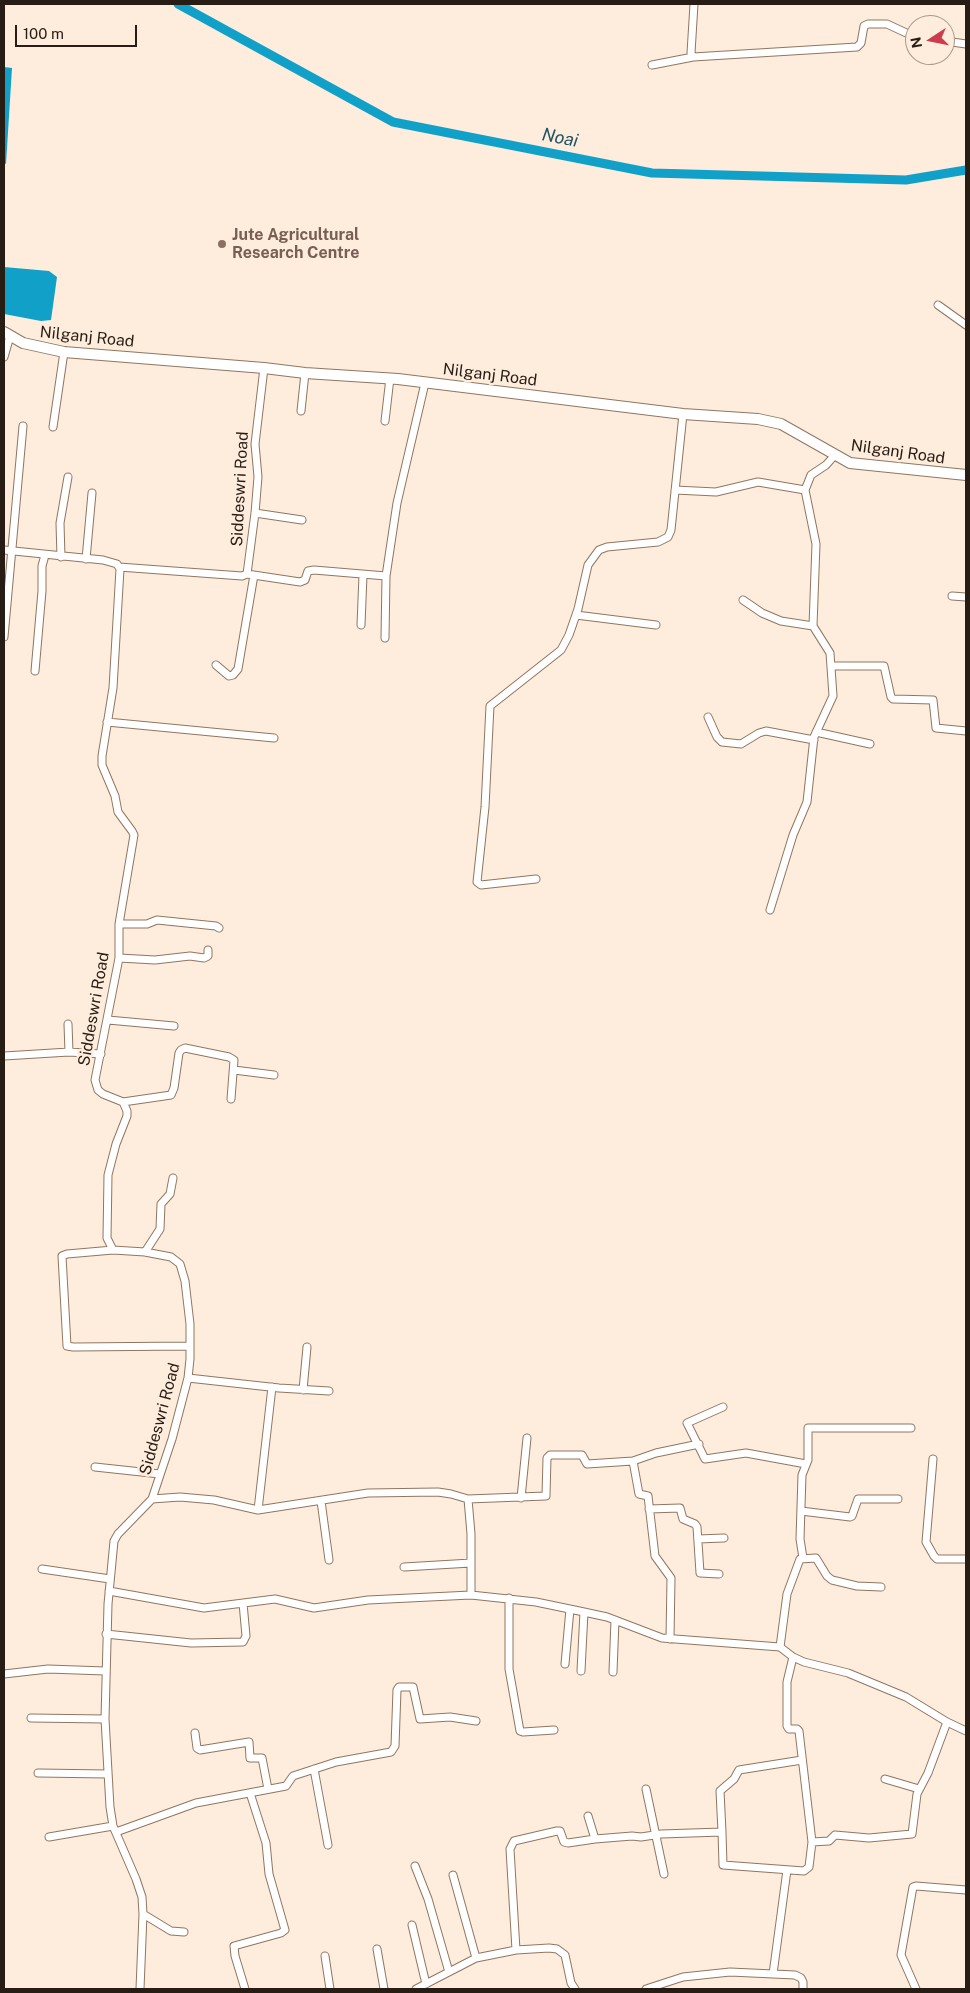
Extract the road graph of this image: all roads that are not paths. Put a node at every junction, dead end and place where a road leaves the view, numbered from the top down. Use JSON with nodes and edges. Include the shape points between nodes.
{"nodes":[{"id":1,"x":694,"y":4,"type":"edge"},
{"id":2,"x":905,"y":32,"type":"edge"},
{"id":3,"x":693,"y":57,"type":"junction"},
{"id":4,"x":652,"y":65,"type":"dead end"},
{"id":5,"x":938,"y":305,"type":"dead end"},
{"id":6,"x":966,"y":325,"type":"edge"},
{"id":7,"x":7,"y":334,"type":"edge"},
{"id":8,"x":64,"y":352,"type":"junction"},
{"id":9,"x":4,"y":358,"type":"edge"},
{"id":10,"x":264,"y":368,"type":"junction"},
{"id":11,"x":305,"y":373,"type":"junction"},
{"id":12,"x":390,"y":378,"type":"junction"},
{"id":13,"x":425,"y":382,"type":"junction"},
{"id":14,"x":301,"y":410,"type":"dead end"},
{"id":15,"x":683,"y":414,"type":"junction"},
{"id":16,"x":385,"y":420,"type":"dead end"},
{"id":17,"x":23,"y":426,"type":"dead end"},
{"id":18,"x":53,"y":427,"type":"dead end"},
{"id":19,"x":835,"y":455,"type":"junction"},
{"id":20,"x":966,"y":475,"type":"edge"},
{"id":21,"x":68,"y":477,"type":"dead end"},
{"id":22,"x":675,"y":490,"type":"junction"},
{"id":23,"x":805,"y":490,"type":"junction"},
{"id":24,"x":92,"y":493,"type":"dead end"},
{"id":25,"x":255,"y":513,"type":"junction"},
{"id":26,"x":302,"y":520,"type":"dead end"},
{"id":27,"x":4,"y":550,"type":"edge"},
{"id":28,"x":12,"y":552,"type":"junction"},
{"id":29,"x":46,"y":555,"type":"junction"},
{"id":30,"x":61,"y":557,"type":"junction"},
{"id":31,"x":86,"y":559,"type":"junction"},
{"id":32,"x":119,"y":567,"type":"junction"},
{"id":33,"x":250,"y":574,"type":"junction"},
{"id":34,"x":363,"y":575,"type":"junction"},
{"id":35,"x":386,"y":576,"type":"junction"},
{"id":36,"x":952,"y":596,"type":"dead end"},
{"id":37,"x":966,"y":597,"type":"edge"},
{"id":38,"x":743,"y":600,"type":"dead end"},
{"id":39,"x":576,"y":615,"type":"junction"},
{"id":40,"x":361,"y":625,"type":"dead end"},
{"id":41,"x":656,"y":625,"type":"dead end"},
{"id":42,"x":813,"y":626,"type":"junction"},
{"id":43,"x":4,"y":637,"type":"edge"},
{"id":44,"x":385,"y":638,"type":"dead end"},
{"id":45,"x":216,"y":665,"type":"dead end"},
{"id":46,"x":832,"y":666,"type":"junction"},
{"id":47,"x":35,"y":670,"type":"dead end"},
{"id":48,"x":708,"y":717,"type":"dead end"},
{"id":49,"x":107,"y":722,"type":"junction"},
{"id":50,"x":966,"y":731,"type":"edge"},
{"id":51,"x":816,"y":732,"type":"junction"},
{"id":52,"x":274,"y":738,"type":"dead end"},
{"id":53,"x":814,"y":740,"type":"junction"},
{"id":54,"x":870,"y":744,"type":"dead end"},
{"id":55,"x":536,"y":879,"type":"dead end"},
{"id":56,"x":770,"y":910,"type":"dead end"},
{"id":57,"x":119,"y":924,"type":"junction"},
{"id":58,"x":219,"y":928,"type":"dead end"},
{"id":59,"x":208,"y":950,"type":"dead end"},
{"id":60,"x":119,"y":958,"type":"junction"},
{"id":61,"x":108,"y":1020,"type":"junction"},
{"id":62,"x":68,"y":1024,"type":"dead end"},
{"id":63,"x":174,"y":1026,"type":"dead end"},
{"id":64,"x":69,"y":1052,"type":"junction"},
{"id":65,"x":101,"y":1054,"type":"junction"},
{"id":66,"x":4,"y":1056,"type":"edge"},
{"id":67,"x":234,"y":1070,"type":"junction"},
{"id":68,"x":274,"y":1075,"type":"dead end"},
{"id":69,"x":231,"y":1099,"type":"dead end"},
{"id":70,"x":122,"y":1102,"type":"junction"},
{"id":71,"x":173,"y":1178,"type":"dead end"},
{"id":72,"x":113,"y":1250,"type":"junction"},
{"id":73,"x":145,"y":1252,"type":"junction"},
{"id":74,"x":190,"y":1346,"type":"junction"},
{"id":75,"x":307,"y":1347,"type":"dead end"},
{"id":76,"x":188,"y":1378,"type":"junction"},
{"id":77,"x":272,"y":1387,"type":"junction"},
{"id":78,"x":303,"y":1390,"type":"junction"},
{"id":79,"x":330,"y":1391,"type":"dead end"},
{"id":80,"x":723,"y":1407,"type":"dead end"},
{"id":81,"x":910,"y":1428,"type":"dead end"},
{"id":82,"x":527,"y":1438,"type":"dead end"},
{"id":83,"x":699,"y":1444,"type":"junction"},
{"id":84,"x":933,"y":1458,"type":"dead end"},
{"id":85,"x":633,"y":1461,"type":"junction"},
{"id":86,"x":806,"y":1464,"type":"junction"},
{"id":87,"x":95,"y":1467,"type":"dead end"},
{"id":88,"x":160,"y":1474,"type":"junction"},
{"id":89,"x":521,"y":1498,"type":"junction"},
{"id":90,"x":152,"y":1499,"type":"junction"},
{"id":91,"x":468,"y":1499,"type":"junction"},
{"id":92,"x":898,"y":1499,"type":"dead end"},
{"id":93,"x":321,"y":1501,"type":"junction"},
{"id":94,"x":650,"y":1509,"type":"junction"},
{"id":95,"x":258,"y":1510,"type":"junction"},
{"id":96,"x":801,"y":1511,"type":"junction"},
{"id":97,"x":724,"y":1538,"type":"dead end"},
{"id":98,"x":698,"y":1539,"type":"junction"},
{"id":99,"x":803,"y":1558,"type":"junction"},
{"id":100,"x":966,"y":1559,"type":"edge"},
{"id":101,"x":329,"y":1560,"type":"dead end"},
{"id":102,"x":471,"y":1563,"type":"junction"},
{"id":103,"x":404,"y":1567,"type":"dead end"},
{"id":104,"x":42,"y":1568,"type":"dead end"},
{"id":105,"x":719,"y":1574,"type":"dead end"},
{"id":106,"x":110,"y":1579,"type":"junction"},
{"id":107,"x":880,"y":1587,"type":"dead end"},
{"id":108,"x":109,"y":1592,"type":"junction"},
{"id":109,"x":472,"y":1595,"type":"junction"},
{"id":110,"x":509,"y":1598,"type":"junction"},
{"id":111,"x":243,"y":1603,"type":"junction"},
{"id":112,"x":570,"y":1609,"type":"junction"},
{"id":113,"x":584,"y":1612,"type":"junction"},
{"id":114,"x":615,"y":1620,"type":"junction"},
{"id":115,"x":106,"y":1634,"type":"junction"},
{"id":116,"x":670,"y":1639,"type":"junction"},
{"id":117,"x":780,"y":1648,"type":"junction"},
{"id":118,"x":793,"y":1657,"type":"junction"},
{"id":119,"x":565,"y":1664,"type":"dead end"},
{"id":120,"x":105,"y":1671,"type":"junction"},
{"id":121,"x":581,"y":1671,"type":"dead end"},
{"id":122,"x":613,"y":1672,"type":"dead end"},
{"id":123,"x":4,"y":1674,"type":"edge"},
{"id":124,"x":31,"y":1718,"type":"dead end"},
{"id":125,"x":105,"y":1719,"type":"junction"},
{"id":126,"x":476,"y":1721,"type":"dead end"},
{"id":127,"x":947,"y":1722,"type":"junction"},
{"id":128,"x":554,"y":1730,"type":"dead end"},
{"id":129,"x":966,"y":1731,"type":"edge"},
{"id":130,"x":195,"y":1733,"type":"dead end"},
{"id":131,"x":802,"y":1760,"type":"junction"},
{"id":132,"x":314,"y":1769,"type":"junction"},
{"id":133,"x":38,"y":1773,"type":"dead end"},
{"id":134,"x":108,"y":1774,"type":"junction"},
{"id":135,"x":885,"y":1780,"type":"dead end"},
{"id":136,"x":646,"y":1788,"type":"dead end"},
{"id":137,"x":268,"y":1789,"type":"junction"},
{"id":138,"x":919,"y":1789,"type":"junction"},
{"id":139,"x":250,"y":1793,"type":"junction"},
{"id":140,"x":588,"y":1816,"type":"dead end"},
{"id":141,"x":114,"y":1829,"type":"junction"},
{"id":142,"x":722,"y":1832,"type":"junction"},
{"id":143,"x":656,"y":1835,"type":"junction"},
{"id":144,"x":49,"y":1837,"type":"dead end"},
{"id":145,"x":595,"y":1839,"type":"junction"},
{"id":146,"x":812,"y":1842,"type":"junction"},
{"id":147,"x":328,"y":1845,"type":"dead end"},
{"id":148,"x":415,"y":1866,"type":"dead end"},
{"id":149,"x":787,"y":1870,"type":"junction"},
{"id":150,"x":664,"y":1874,"type":"dead end"},
{"id":151,"x":453,"y":1875,"type":"dead end"},
{"id":152,"x":966,"y":1890,"type":"edge"},
{"id":153,"x":143,"y":1914,"type":"junction"},
{"id":154,"x":412,"y":1925,"type":"dead end"},
{"id":155,"x":184,"y":1932,"type":"dead end"},
{"id":156,"x":377,"y":1949,"type":"dead end"},
{"id":157,"x":516,"y":1950,"type":"junction"},
{"id":158,"x":325,"y":1956,"type":"dead end"},
{"id":159,"x":476,"y":1958,"type":"junction"},
{"id":160,"x":449,"y":1972,"type":"junction"},
{"id":161,"x":774,"y":1974,"type":"junction"},
{"id":162,"x":426,"y":1984,"type":"junction"},
{"id":163,"x":140,"y":1989,"type":"edge"},
{"id":164,"x":245,"y":1989,"type":"edge"},
{"id":165,"x":330,"y":1989,"type":"edge"},
{"id":166,"x":384,"y":1989,"type":"edge"},
{"id":167,"x":416,"y":1989,"type":"edge"},
{"id":168,"x":575,"y":1989,"type":"edge"},
{"id":169,"x":646,"y":1989,"type":"edge"},
{"id":170,"x":803,"y":1989,"type":"edge"},
{"id":171,"x":916,"y":1989,"type":"edge"}],
"edges":[{"from":1,"to":3,"type":"street"},
{"from":2,"to":3,"type":"street","via":[[890,24],[868,24],[864,26],[861,43],[857,47]]},
{"from":3,"to":4,"type":"street"},
{"from":5,"to":6,"type":"street"},
{"from":7,"to":8,"type":"street","name":"Nilganj Road","via":[[23,343]]},
{"from":7,"to":9,"type":"street"},
{"from":8,"to":10,"type":"street","name":"Nilganj Road"},
{"from":8,"to":18,"type":"street"},
{"from":10,"to":11,"type":"street","name":"Nilganj Road"},
{"from":10,"to":25,"type":"street","name":"Siddeswri Road","via":[[255,444],[258,482]]},
{"from":11,"to":12,"type":"street","name":"Nilganj Road"},
{"from":11,"to":14,"type":"street"},
{"from":12,"to":13,"type":"street","name":"Nilganj Road"},
{"from":12,"to":16,"type":"street"},
{"from":13,"to":15,"type":"street","name":"Nilganj Road"},
{"from":13,"to":35,"type":"street","via":[[397,502]]},
{"from":15,"to":19,"type":"street","name":"Nilganj Road","via":[[758,419],[781,424]]},
{"from":15,"to":22,"type":"street"},
{"from":17,"to":28,"type":"street"},
{"from":19,"to":20,"type":"street","name":"Nilganj Road","via":[[856,464]]},
{"from":19,"to":23,"type":"street","via":[[811,475]]},
{"from":21,"to":30,"type":"street","via":[[60,523]]},
{"from":22,"to":23,"type":"street","via":[[716,492],[758,482]]},
{"from":22,"to":39,"type":"street","via":[[671,530],[665,540],[602,548],[588,565]]},
{"from":23,"to":42,"type":"street","via":[[816,544]]},
{"from":24,"to":31,"type":"street"},
{"from":25,"to":26,"type":"street"},
{"from":25,"to":33,"type":"street","name":"Siddeswri Road"},
{"from":27,"to":28,"type":"street"},
{"from":28,"to":29,"type":"street"},
{"from":28,"to":43,"type":"street"},
{"from":29,"to":30,"type":"street"},
{"from":29,"to":47,"type":"street","via":[[42,566]]},
{"from":30,"to":31,"type":"street"},
{"from":31,"to":32,"type":"street","via":[[108,561]]},
{"from":32,"to":33,"type":"street"},
{"from":32,"to":49,"type":"street","name":"Siddeswri Road","via":[[113,688]]},
{"from":33,"to":34,"type":"street","via":[[300,582],[305,580],[310,570]]},
{"from":33,"to":45,"type":"street","name":"Siddeswri Road","via":[[238,669],[229,676]]},
{"from":34,"to":35,"type":"street"},
{"from":34,"to":40,"type":"street"},
{"from":35,"to":44,"type":"street"},
{"from":36,"to":37,"type":"street"},
{"from":38,"to":42,"type":"street","via":[[781,621]]},
{"from":39,"to":41,"type":"street"},
{"from":39,"to":55,"type":"street","via":[[561,650],[492,704],[489,710],[477,882],[481,885]]},
{"from":42,"to":46,"type":"street","via":[[830,653]]},
{"from":46,"to":50,"type":"street","via":[[884,666],[893,699],[934,700],[936,728]]},
{"from":46,"to":51,"type":"street","via":[[833,696]]},
{"from":48,"to":53,"type":"street","via":[[722,742],[741,744],[766,731]]},
{"from":49,"to":52,"type":"street"},
{"from":49,"to":57,"type":"street","name":"Siddeswri Road","via":[[102,765],[118,812],[134,835]]},
{"from":51,"to":53,"type":"street"},
{"from":51,"to":54,"type":"street"},
{"from":53,"to":56,"type":"street","via":[[806,802]]},
{"from":57,"to":58,"type":"street","via":[[147,924],[155,920]]},
{"from":57,"to":60,"type":"street","name":"Siddeswri Road"},
{"from":59,"to":60,"type":"street","via":[[208,956],[204,958]]},
{"from":60,"to":61,"type":"street","name":"Siddeswri Road"},
{"from":61,"to":63,"type":"street"},
{"from":61,"to":65,"type":"street","name":"Siddeswri Road"},
{"from":62,"to":64,"type":"street"},
{"from":64,"to":65,"type":"street"},
{"from":64,"to":66,"type":"street"},
{"from":65,"to":70,"type":"street","name":"Siddeswri Road","via":[[96,1086],[103,1094]]},
{"from":67,"to":68,"type":"street"},
{"from":67,"to":69,"type":"street"},
{"from":67,"to":70,"type":"street","via":[[233,1058],[182,1048],[171,1095]]},
{"from":70,"to":72,"type":"street","via":[[127,1116],[114,1153],[107,1190],[107,1238]]},
{"from":71,"to":73,"type":"street","via":[[170,1194],[161,1204],[160,1229]]},
{"from":72,"to":73,"type":"street","name":"Siddeswri Road"},
{"from":72,"to":74,"type":"street","name":"Siddeswri Road","via":[[62,1256],[67,1346]]},
{"from":73,"to":74,"type":"street","name":"Siddeswri Road","via":[[171,1257],[180,1264],[185,1281]]},
{"from":74,"to":76,"type":"street","name":"Siddeswri Road"},
{"from":75,"to":78,"type":"street"},
{"from":76,"to":77,"type":"street"},
{"from":76,"to":88,"type":"street","name":"Siddeswri Road"},
{"from":77,"to":78,"type":"street"},
{"from":77,"to":95,"type":"street"},
{"from":78,"to":79,"type":"street"},
{"from":80,"to":83,"type":"street","via":[[687,1423]]},
{"from":81,"to":86,"type":"street","via":[[808,1428]]},
{"from":82,"to":89,"type":"street"},
{"from":83,"to":85,"type":"street"},
{"from":83,"to":86,"type":"street","via":[[707,1459],[746,1452]]},
{"from":84,"to":100,"type":"street","via":[[926,1542],[937,1559]]},
{"from":85,"to":89,"type":"street","via":[[587,1464],[582,1455],[550,1455],[547,1458],[546,1496]]},
{"from":85,"to":94,"type":"street","via":[[639,1494],[647,1495]]},
{"from":86,"to":96,"type":"street","via":[[802,1474]]},
{"from":87,"to":88,"type":"street"},
{"from":88,"to":90,"type":"street","name":"Siddeswri Road"},
{"from":89,"to":91,"type":"street"},
{"from":90,"to":95,"type":"street","via":[[214,1500]]},
{"from":90,"to":106,"type":"street","name":"Siddeswri Road","via":[[116,1537]]},
{"from":91,"to":93,"type":"street","via":[[438,1492],[368,1494]]},
{"from":91,"to":102,"type":"street"},
{"from":92,"to":96,"type":"street","via":[[858,1499],[850,1517]]},
{"from":93,"to":95,"type":"street"},
{"from":93,"to":101,"type":"street"},
{"from":94,"to":98,"type":"street","via":[[680,1508],[683,1519],[697,1527]]},
{"from":94,"to":116,"type":"street","via":[[655,1556],[671,1580]]},
{"from":96,"to":99,"type":"street"},
{"from":97,"to":98,"type":"street"},
{"from":98,"to":105,"type":"street","via":[[700,1573]]},
{"from":99,"to":107,"type":"street","via":[[818,1559],[832,1580]]},
{"from":99,"to":117,"type":"street","via":[[798,1562],[787,1594]]},
{"from":102,"to":103,"type":"street"},
{"from":102,"to":109,"type":"street"},
{"from":104,"to":106,"type":"street"},
{"from":106,"to":108,"type":"street","name":"Siddeswri Road"},
{"from":108,"to":111,"type":"street","via":[[204,1608]]},
{"from":108,"to":115,"type":"street","name":"Siddeswri Road"},
{"from":109,"to":110,"type":"street"},
{"from":109,"to":111,"type":"street","via":[[368,1600],[314,1608],[278,1598]]},
{"from":110,"to":112,"type":"street"},
{"from":110,"to":128,"type":"street","via":[[509,1669],[520,1731]]},
{"from":111,"to":115,"type":"street","via":[[246,1636],[243,1642],[198,1644]]},
{"from":112,"to":113,"type":"street"},
{"from":112,"to":119,"type":"street"},
{"from":113,"to":114,"type":"street"},
{"from":113,"to":121,"type":"street"},
{"from":114,"to":116,"type":"street"},
{"from":114,"to":122,"type":"street"},
{"from":115,"to":120,"type":"street","name":"Siddeswri Road"},
{"from":116,"to":117,"type":"street"},
{"from":117,"to":118,"type":"street"},
{"from":118,"to":127,"type":"street","via":[[848,1673],[906,1697]]},
{"from":118,"to":131,"type":"street","via":[[787,1682],[787,1726],[799,1731]]},
{"from":120,"to":123,"type":"street","via":[[48,1670]]},
{"from":120,"to":125,"type":"street","name":"Siddeswri Road"},
{"from":124,"to":125,"type":"street"},
{"from":125,"to":134,"type":"street","name":"Siddeswri Road"},
{"from":126,"to":132,"type":"street","via":[[450,1717],[422,1720],[413,1687],[399,1687],[394,1749],[386,1754]]},
{"from":127,"to":129,"type":"street"},
{"from":127,"to":138,"type":"street"},
{"from":130,"to":137,"type":"street","via":[[200,1750],[249,1742],[250,1758],[262,1758]]},
{"from":131,"to":142,"type":"street","via":[[739,1770],[720,1791]]},
{"from":131,"to":146,"type":"street"},
{"from":132,"to":137,"type":"street","via":[[293,1776],[286,1786]]},
{"from":132,"to":147,"type":"street"},
{"from":133,"to":134,"type":"street"},
{"from":134,"to":141,"type":"street","name":"Siddeswri Road"},
{"from":135,"to":138,"type":"street"},
{"from":136,"to":143,"type":"street"},
{"from":137,"to":139,"type":"street"},
{"from":138,"to":146,"type":"street","via":[[910,1835],[869,1838],[835,1835],[828,1841]]},
{"from":139,"to":141,"type":"street","via":[[196,1803]]},
{"from":139,"to":164,"type":"street","via":[[266,1842],[269,1874],[286,1930],[234,1946]]},
{"from":140,"to":145,"type":"street"},
{"from":141,"to":144,"type":"street"},
{"from":141,"to":153,"type":"street","name":"Siddeswri Road","via":[[140,1888]]},
{"from":142,"to":143,"type":"street"},
{"from":142,"to":149,"type":"street","via":[[723,1865]]},
{"from":143,"to":145,"type":"street"},
{"from":143,"to":150,"type":"street"},
{"from":145,"to":157,"type":"street","via":[[566,1843],[557,1831],[511,1843]]},
{"from":146,"to":149,"type":"street","via":[[807,1869]]},
{"from":148,"to":160,"type":"street"},
{"from":149,"to":161,"type":"street"},
{"from":151,"to":159,"type":"street"},
{"from":152,"to":171,"type":"street","via":[[913,1887],[901,1955]]},
{"from":153,"to":155,"type":"street","via":[[170,1931]]},
{"from":153,"to":163,"type":"street","name":"Siddeswri Road"},
{"from":154,"to":162,"type":"street"},
{"from":156,"to":166,"type":"street"},
{"from":157,"to":159,"type":"street"},
{"from":157,"to":168,"type":"street","via":[[549,1948],[562,1951]]},
{"from":158,"to":165,"type":"street"},
{"from":159,"to":160,"type":"street"},
{"from":160,"to":162,"type":"street"},
{"from":161,"to":169,"type":"street","via":[[704,1973]]},
{"from":161,"to":170,"type":"street","via":[[801,1978]]},
{"from":162,"to":167,"type":"street"}]}
